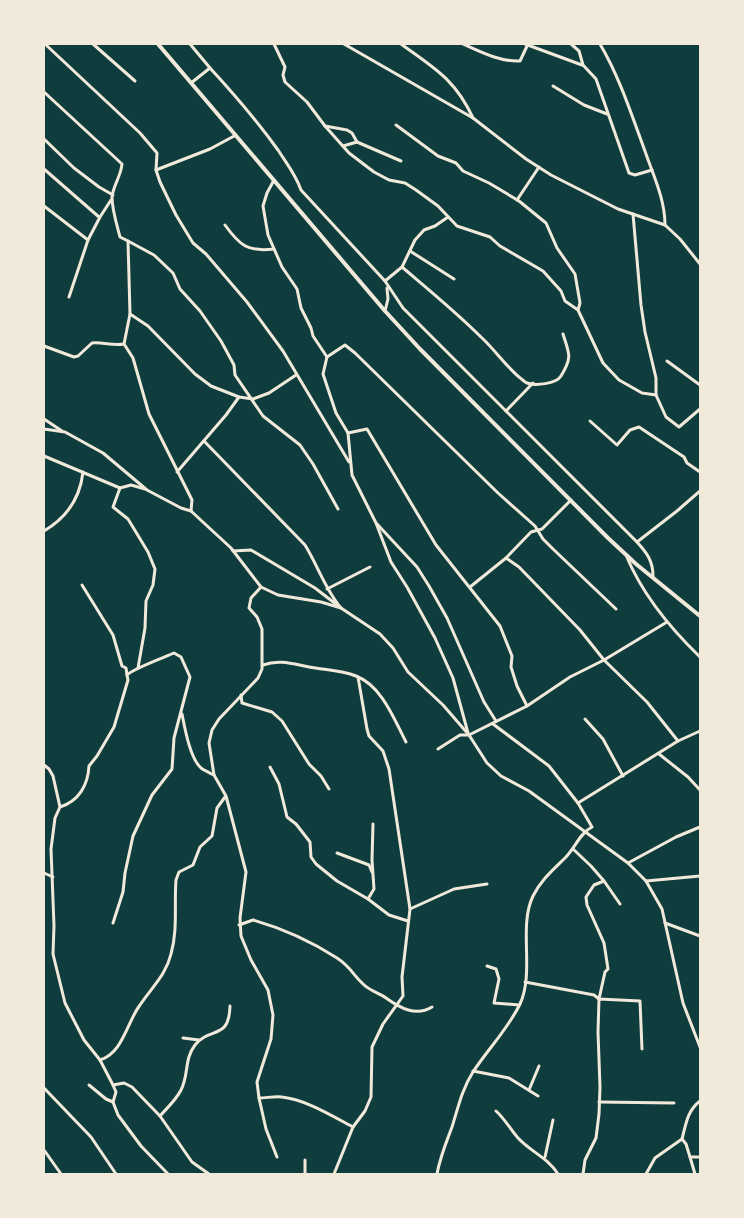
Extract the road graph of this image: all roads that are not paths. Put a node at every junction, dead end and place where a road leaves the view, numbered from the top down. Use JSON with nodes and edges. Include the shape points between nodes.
{"nodes":[{"id":1,"x":45,"y":44,"type":"edge"},
{"id":2,"x":53,"y":44,"type":"edge"},
{"id":3,"x":93,"y":44,"type":"edge"},
{"id":4,"x":158,"y":44,"type":"edge"},
{"id":5,"x":190,"y":44,"type":"edge"},
{"id":6,"x":274,"y":44,"type":"edge"},
{"id":7,"x":344,"y":44,"type":"edge"},
{"id":8,"x":400,"y":44,"type":"edge"},
{"id":9,"x":463,"y":44,"type":"edge"},
{"id":10,"x":526,"y":44,"type":"edge"},
{"id":11,"x":571,"y":44,"type":"edge"},
{"id":12,"x":600,"y":44,"type":"edge"},
{"id":13,"x":49,"y":48,"type":"junction"},
{"id":14,"x":583,"y":65,"type":"junction"},
{"id":15,"x":210,"y":68,"type":"junction"},
{"id":16,"x":135,"y":81,"type":"dead end"},
{"id":17,"x":191,"y":83,"type":"junction"},
{"id":18,"x":553,"y":86,"type":"dead end"},
{"id":19,"x":44,"y":92,"type":"edge"},
{"id":20,"x":607,"y":114,"type":"junction"},
{"id":21,"x":473,"y":118,"type":"junction"},
{"id":22,"x":396,"y":125,"type":"dead end"},
{"id":23,"x":325,"y":126,"type":"junction"},
{"id":24,"x":236,"y":135,"type":"junction"},
{"id":25,"x":44,"y":140,"type":"edge"},
{"id":26,"x":357,"y":142,"type":"junction"},
{"id":27,"x":343,"y":146,"type":"junction"},
{"id":28,"x":401,"y":160,"type":"dead end"},
{"id":29,"x":538,"y":167,"type":"junction"},
{"id":30,"x":44,"y":169,"type":"edge"},
{"id":31,"x":156,"y":170,"type":"junction"},
{"id":32,"x":652,"y":170,"type":"junction"},
{"id":33,"x":274,"y":179,"type":"junction"},
{"id":34,"x":113,"y":196,"type":"junction"},
{"id":35,"x":517,"y":200,"type":"junction"},
{"id":36,"x":44,"y":206,"type":"edge"},
{"id":37,"x":633,"y":214,"type":"junction"},
{"id":38,"x":100,"y":217,"type":"junction"},
{"id":39,"x":448,"y":217,"type":"junction"},
{"id":40,"x":225,"y":225,"type":"dead end"},
{"id":41,"x":665,"y":225,"type":"junction"},
{"id":42,"x":88,"y":240,"type":"junction"},
{"id":43,"x":128,"y":241,"type":"junction"},
{"id":44,"x":274,"y":249,"type":"junction"},
{"id":45,"x":410,"y":251,"type":"junction"},
{"id":46,"x":700,"y":264,"type":"edge"},
{"id":47,"x":402,"y":267,"type":"junction"},
{"id":48,"x":454,"y":279,"type":"dead end"},
{"id":49,"x":385,"y":281,"type":"junction"},
{"id":50,"x":69,"y":297,"type":"dead end"},
{"id":51,"x":578,"y":310,"type":"junction"},
{"id":52,"x":385,"y":311,"type":"junction"},
{"id":53,"x":130,"y":314,"type":"junction"},
{"id":54,"x":563,"y":334,"type":"dead end"},
{"id":55,"x":124,"y":345,"type":"junction"},
{"id":56,"x":44,"y":346,"type":"edge"},
{"id":57,"x":327,"y":357,"type":"junction"},
{"id":58,"x":667,"y":361,"type":"dead end"},
{"id":59,"x":296,"y":375,"type":"junction"},
{"id":60,"x":533,"y":383,"type":"junction"},
{"id":61,"x":700,"y":385,"type":"edge"},
{"id":62,"x":656,"y":395,"type":"junction"},
{"id":63,"x":239,"y":397,"type":"junction"},
{"id":64,"x":253,"y":399,"type":"junction"},
{"id":65,"x":700,"y":409,"type":"edge"},
{"id":66,"x":506,"y":411,"type":"junction"},
{"id":67,"x":44,"y":419,"type":"edge"},
{"id":68,"x":590,"y":421,"type":"dead end"},
{"id":69,"x":44,"y":429,"type":"edge"},
{"id":70,"x":65,"y":432,"type":"junction"},
{"id":71,"x":348,"y":433,"type":"junction"},
{"id":72,"x":204,"y":441,"type":"junction"},
{"id":73,"x":44,"y":456,"type":"edge"},
{"id":74,"x":350,"y":463,"type":"junction"},
{"id":75,"x":83,"y":472,"type":"junction"},
{"id":76,"x":177,"y":472,"type":"junction"},
{"id":77,"x":700,"y":472,"type":"edge"},
{"id":78,"x":120,"y":488,"type":"junction"},
{"id":79,"x":147,"y":489,"type":"junction"},
{"id":80,"x":700,"y":491,"type":"edge"},
{"id":81,"x":571,"y":500,"type":"junction"},
{"id":82,"x":338,"y":509,"type":"dead end"},
{"id":83,"x":191,"y":511,"type":"junction"},
{"id":84,"x":376,"y":523,"type":"junction"},
{"id":85,"x":538,"y":530,"type":"junction"},
{"id":86,"x":44,"y":531,"type":"edge"},
{"id":87,"x":637,"y":542,"type":"junction"},
{"id":88,"x":233,"y":551,"type":"junction"},
{"id":89,"x":626,"y":554,"type":"junction"},
{"id":90,"x":506,"y":558,"type":"junction"},
{"id":91,"x":370,"y":567,"type":"dead end"},
{"id":92,"x":653,"y":576,"type":"junction"},
{"id":93,"x":82,"y":585,"type":"dead end"},
{"id":94,"x":261,"y":586,"type":"junction"},
{"id":95,"x":470,"y":586,"type":"junction"},
{"id":96,"x":327,"y":589,"type":"junction"},
{"id":97,"x":341,"y":608,"type":"junction"},
{"id":98,"x":616,"y":609,"type":"dead end"},
{"id":99,"x":700,"y":616,"type":"edge"},
{"id":100,"x":667,"y":622,"type":"junction"},
{"id":101,"x":700,"y":657,"type":"edge"},
{"id":102,"x":604,"y":660,"type":"junction"},
{"id":103,"x":263,"y":665,"type":"junction"},
{"id":104,"x":138,"y":668,"type":"junction"},
{"id":105,"x":127,"y":675,"type":"junction"},
{"id":106,"x":358,"y":676,"type":"junction"},
{"id":107,"x":241,"y":695,"type":"junction"},
{"id":108,"x":527,"y":706,"type":"junction"},
{"id":109,"x":182,"y":712,"type":"junction"},
{"id":110,"x":585,"y":719,"type":"dead end"},
{"id":111,"x":495,"y":723,"type":"junction"},
{"id":112,"x":700,"y":731,"type":"edge"},
{"id":113,"x":469,"y":735,"type":"junction"},
{"id":114,"x":678,"y":741,"type":"junction"},
{"id":115,"x":406,"y":742,"type":"dead end"},
{"id":116,"x":438,"y":749,"type":"dead end"},
{"id":117,"x":659,"y":754,"type":"junction"},
{"id":118,"x":44,"y":765,"type":"edge"},
{"id":119,"x":270,"y":767,"type":"dead end"},
{"id":120,"x":214,"y":775,"type":"junction"},
{"id":121,"x":624,"y":776,"type":"junction"},
{"id":122,"x":329,"y":789,"type":"dead end"},
{"id":123,"x":700,"y":790,"type":"edge"},
{"id":124,"x":226,"y":796,"type":"junction"},
{"id":125,"x":578,"y":803,"type":"junction"},
{"id":126,"x":60,"y":807,"type":"junction"},
{"id":127,"x":373,"y":824,"type":"dead end"},
{"id":128,"x":700,"y":827,"type":"edge"},
{"id":129,"x":585,"y":831,"type":"junction"},
{"id":130,"x":573,"y":849,"type":"junction"},
{"id":131,"x":337,"y":854,"type":"dead end"},
{"id":132,"x":628,"y":863,"type":"junction"},
{"id":133,"x":44,"y":873,"type":"edge"},
{"id":134,"x":373,"y":874,"type":"junction"},
{"id":135,"x":700,"y":876,"type":"edge"},
{"id":136,"x":53,"y":877,"type":"junction"},
{"id":137,"x":604,"y":881,"type":"junction"},
{"id":138,"x":646,"y":881,"type":"junction"},
{"id":139,"x":487,"y":884,"type":"dead end"},
{"id":140,"x":368,"y":899,"type":"junction"},
{"id":141,"x":620,"y":904,"type":"dead end"},
{"id":142,"x":410,"y":909,"type":"junction"},
{"id":143,"x":408,"y":921,"type":"junction"},
{"id":144,"x":665,"y":922,"type":"junction"},
{"id":145,"x":113,"y":923,"type":"dead end"},
{"id":146,"x":239,"y":925,"type":"junction"},
{"id":147,"x":700,"y":936,"type":"edge"},
{"id":148,"x":487,"y":966,"type":"dead end"},
{"id":149,"x":525,"y":982,"type":"junction"},
{"id":150,"x":599,"y":999,"type":"junction"},
{"id":151,"x":519,"y":1005,"type":"junction"},
{"id":152,"x":230,"y":1006,"type":"dead end"},
{"id":153,"x":395,"y":1006,"type":"junction"},
{"id":154,"x":432,"y":1007,"type":"dead end"},
{"id":155,"x":183,"y":1038,"type":"dead end"},
{"id":156,"x":199,"y":1040,"type":"junction"},
{"id":157,"x":700,"y":1047,"type":"edge"},
{"id":158,"x":642,"y":1049,"type":"dead end"},
{"id":159,"x":100,"y":1060,"type":"junction"},
{"id":160,"x":539,"y":1066,"type":"dead end"},
{"id":161,"x":473,"y":1071,"type":"junction"},
{"id":162,"x":89,"y":1085,"type":"dead end"},
{"id":163,"x":113,"y":1085,"type":"junction"},
{"id":164,"x":44,"y":1088,"type":"edge"},
{"id":165,"x":529,"y":1090,"type":"junction"},
{"id":166,"x":538,"y":1096,"type":"dead end"},
{"id":167,"x":258,"y":1098,"type":"junction"},
{"id":168,"x":700,"y":1101,"type":"edge"},
{"id":169,"x":113,"y":1102,"type":"junction"},
{"id":170,"x":599,"y":1102,"type":"junction"},
{"id":171,"x":674,"y":1104,"type":"dead end"},
{"id":172,"x":496,"y":1111,"type":"dead end"},
{"id":173,"x":160,"y":1116,"type":"junction"},
{"id":174,"x":554,"y":1120,"type":"dead end"},
{"id":175,"x":353,"y":1127,"type":"junction"},
{"id":176,"x":682,"y":1140,"type":"junction"},
{"id":177,"x":44,"y":1150,"type":"edge"},
{"id":178,"x":277,"y":1157,"type":"dead end"},
{"id":179,"x":545,"y":1157,"type":"junction"},
{"id":180,"x":690,"y":1157,"type":"junction"},
{"id":181,"x":700,"y":1157,"type":"edge"},
{"id":182,"x":305,"y":1160,"type":"dead end"},
{"id":183,"x":61,"y":1174,"type":"edge"},
{"id":184,"x":117,"y":1174,"type":"edge"},
{"id":185,"x":168,"y":1174,"type":"edge"},
{"id":186,"x":208,"y":1174,"type":"edge"},
{"id":187,"x":305,"y":1174,"type":"edge"},
{"id":188,"x":334,"y":1174,"type":"edge"},
{"id":189,"x":437,"y":1174,"type":"edge"},
{"id":190,"x":558,"y":1174,"type":"edge"},
{"id":191,"x":583,"y":1174,"type":"edge"},
{"id":192,"x":646,"y":1174,"type":"edge"},
{"id":193,"x":695,"y":1174,"type":"edge"}],
"edges":[{"from":1,"to":13,"type":"street"},
{"from":2,"to":13,"type":"street"},
{"from":3,"to":16,"type":"street"},
{"from":4,"to":17,"type":"main road"},
{"from":5,"to":15,"type":"street"},
{"from":6,"to":23,"type":"street","via":[[285,67],[285,82],[308,102]]},
{"from":7,"to":21,"type":"street"},
{"from":8,"to":21,"type":"street","via":[[447,78]]},
{"from":9,"to":10,"type":"street","via":[[511,61],[520,61]]},
{"from":10,"to":14,"type":"street"},
{"from":11,"to":14,"type":"street","via":[[579,51]]},
{"from":12,"to":32,"type":"street","via":[[622,89]]},
{"from":13,"to":31,"type":"street","via":[[140,133],[157,153]]},
{"from":14,"to":20,"type":"street","via":[[596,79]]},
{"from":15,"to":17,"type":"street"},
{"from":15,"to":49,"type":"street","via":[[267,136],[297,177],[301,190]]},
{"from":17,"to":24,"type":"main road"},
{"from":18,"to":20,"type":"street"},
{"from":19,"to":34,"type":"street","via":[[122,164]]},
{"from":20,"to":32,"type":"street","via":[[629,173]]},
{"from":21,"to":29,"type":"street"},
{"from":22,"to":35,"type":"street","via":[[438,156]]},
{"from":23,"to":26,"type":"street","via":[[347,130]]},
{"from":23,"to":27,"type":"street"},
{"from":24,"to":31,"type":"street"},
{"from":24,"to":33,"type":"main road"},
{"from":25,"to":34,"type":"street"},
{"from":26,"to":27,"type":"street"},
{"from":26,"to":28,"type":"street"},
{"from":27,"to":39,"type":"street","via":[[374,172],[416,190]]},
{"from":29,"to":35,"type":"street"},
{"from":29,"to":37,"type":"street"},
{"from":30,"to":38,"type":"street"},
{"from":31,"to":59,"type":"street","via":[[176,215],[194,243],[247,302]]},
{"from":32,"to":41,"type":"street"},
{"from":33,"to":44,"type":"street","via":[[263,206]]},
{"from":33,"to":52,"type":"main road"},
{"from":34,"to":38,"type":"street"},
{"from":34,"to":43,"type":"street","via":[[120,237]]},
{"from":35,"to":51,"type":"street","via":[[546,223],[575,274]]},
{"from":36,"to":42,"type":"street"},
{"from":37,"to":41,"type":"street"},
{"from":37,"to":62,"type":"street","via":[[641,305]]},
{"from":38,"to":42,"type":"street"},
{"from":39,"to":45,"type":"street","via":[[424,230]]},
{"from":39,"to":51,"type":"street","via":[[457,226],[490,237],[543,271]]},
{"from":40,"to":44,"type":"street","via":[[248,249]]},
{"from":41,"to":46,"type":"street"},
{"from":42,"to":50,"type":"street"},
{"from":43,"to":53,"type":"street"},
{"from":43,"to":64,"type":"street","via":[[154,255],[173,273],[180,289],[221,341],[235,375]]},
{"from":44,"to":57,"type":"street","via":[[297,289],[301,308]]},
{"from":45,"to":47,"type":"street"},
{"from":45,"to":48,"type":"street"},
{"from":47,"to":49,"type":"street"},
{"from":47,"to":60,"type":"street","via":[[483,338],[504,364],[527,383]]},
{"from":49,"to":52,"type":"street"},
{"from":49,"to":66,"type":"street","via":[[403,308]]},
{"from":51,"to":62,"type":"street","via":[[603,363],[619,380],[642,393]]},
{"from":52,"to":81,"type":"main road"},
{"from":53,"to":55,"type":"street"},
{"from":53,"to":63,"type":"street","via":[[148,326],[195,374],[211,386]]},
{"from":54,"to":60,"type":"street","via":[[570,356],[561,377]]},
{"from":55,"to":56,"type":"street","via":[[92,343],[74,357]]},
{"from":55,"to":76,"type":"street","via":[[133,358],[149,414]]},
{"from":57,"to":71,"type":"street","via":[[323,374],[336,413]]},
{"from":57,"to":85,"type":"street","via":[[345,345],[355,353]]},
{"from":58,"to":61,"type":"street"},
{"from":59,"to":64,"type":"street"},
{"from":59,"to":74,"type":"street"},
{"from":60,"to":66,"type":"street"},
{"from":62,"to":65,"type":"street","via":[[666,417],[679,428]]},
{"from":63,"to":64,"type":"street"},
{"from":63,"to":72,"type":"street"},
{"from":64,"to":82,"type":"street","via":[[263,416],[300,445]]},
{"from":66,"to":87,"type":"street"},
{"from":67,"to":70,"type":"street"},
{"from":68,"to":77,"type":"street","via":[[617,445],[630,430],[639,427]]},
{"from":69,"to":70,"type":"street"},
{"from":70,"to":79,"type":"street","via":[[103,453]]},
{"from":71,"to":74,"type":"street"},
{"from":71,"to":95,"type":"street","via":[[367,429],[436,545]]},
{"from":72,"to":76,"type":"street"},
{"from":72,"to":96,"type":"street","via":[[305,546]]},
{"from":73,"to":75,"type":"street"},
{"from":74,"to":84,"type":"street"},
{"from":75,"to":78,"type":"street"},
{"from":75,"to":86,"type":"street","via":[[70,510]]},
{"from":76,"to":83,"type":"street","via":[[192,500]]},
{"from":78,"to":79,"type":"street","via":[[131,485]]},
{"from":78,"to":104,"type":"street","via":[[113,507],[128,519],[155,569],[146,601],[146,628]]},
{"from":79,"to":83,"type":"street"},
{"from":80,"to":87,"type":"street"},
{"from":81,"to":85,"type":"street"},
{"from":81,"to":89,"type":"main road"},
{"from":83,"to":88,"type":"street"},
{"from":84,"to":111,"type":"street","via":[[417,567],[429,586]]},
{"from":84,"to":113,"type":"street","via":[[391,562],[435,638]]},
{"from":85,"to":90,"type":"street","via":[[531,532]]},
{"from":85,"to":98,"type":"street"},
{"from":87,"to":92,"type":"street","via":[[651,559]]},
{"from":88,"to":94,"type":"street"},
{"from":88,"to":97,"type":"street","via":[[250,550]]},
{"from":89,"to":92,"type":"main road"},
{"from":89,"to":100,"type":"street"},
{"from":90,"to":95,"type":"street"},
{"from":90,"to":102,"type":"street","via":[[580,630]]},
{"from":91,"to":96,"type":"street"},
{"from":92,"to":99,"type":"main road"},
{"from":93,"to":105,"type":"street","via":[[113,635]]},
{"from":94,"to":97,"type":"street","via":[[278,595]]},
{"from":94,"to":103,"type":"street","via":[[251,598],[249,608],[262,628]]},
{"from":95,"to":108,"type":"street","via":[[500,626],[512,656],[517,686]]},
{"from":96,"to":97,"type":"street"},
{"from":97,"to":113,"type":"street","via":[[380,634],[408,672]]},
{"from":100,"to":101,"type":"street"},
{"from":100,"to":102,"type":"street"},
{"from":102,"to":108,"type":"street"},
{"from":102,"to":114,"type":"street","via":[[648,702]]},
{"from":103,"to":106,"type":"street","via":[[285,661]]},
{"from":103,"to":107,"type":"street","via":[[258,678]]},
{"from":104,"to":105,"type":"street"},
{"from":104,"to":109,"type":"street","via":[[174,653],[181,657],[190,677]]},
{"from":105,"to":126,"type":"street","via":[[114,727],[89,766],[84,787],[76,800]]},
{"from":106,"to":115,"type":"street","via":[[380,696]]},
{"from":106,"to":142,"type":"street","via":[[369,736],[383,751],[389,769]]},
{"from":107,"to":120,"type":"street","via":[[208,737]]},
{"from":107,"to":122,"type":"street","via":[[242,703],[272,712],[282,721]]},
{"from":108,"to":111,"type":"street"},
{"from":109,"to":120,"type":"street","via":[[196,761]]},
{"from":109,"to":145,"type":"street","via":[[174,738],[172,769],[152,795],[131,843]]},
{"from":110,"to":121,"type":"street","via":[[603,739]]},
{"from":111,"to":113,"type":"street"},
{"from":111,"to":125,"type":"street","via":[[540,758]]},
{"from":112,"to":114,"type":"street"},
{"from":113,"to":116,"type":"street","via":[[460,735]]},
{"from":113,"to":129,"type":"street","via":[[487,763],[501,776]]},
{"from":114,"to":117,"type":"street"},
{"from":117,"to":121,"type":"street"},
{"from":117,"to":123,"type":"street"},
{"from":118,"to":126,"type":"street","via":[[53,776]]},
{"from":119,"to":140,"type":"street","via":[[279,784],[287,817],[310,843],[311,857],[337,881]]},
{"from":120,"to":124,"type":"street"},
{"from":121,"to":125,"type":"street"},
{"from":124,"to":146,"type":"street","via":[[246,872]]},
{"from":124,"to":159,"type":"street","via":[[217,808],[212,836],[200,847],[193,865],[179,872],[176,880],[176,930],[167,967],[138,1006],[118,1045]]},
{"from":125,"to":129,"type":"street","via":[[592,827]]},
{"from":126,"to":136,"type":"street","via":[[52,834]]},
{"from":127,"to":134,"type":"street"},
{"from":128,"to":132,"type":"street"},
{"from":129,"to":130,"type":"street"},
{"from":129,"to":132,"type":"street"},
{"from":130,"to":137,"type":"street"},
{"from":130,"to":149,"type":"street","via":[[548,874],[532,898]]},
{"from":131,"to":134,"type":"street","via":[[369,866]]},
{"from":132,"to":138,"type":"street"},
{"from":133,"to":136,"type":"street"},
{"from":134,"to":140,"type":"street","via":[[374,889]]},
{"from":135,"to":138,"type":"street"},
{"from":136,"to":159,"type":"street","via":[[55,970],[65,1003],[84,1040]]},
{"from":137,"to":141,"type":"street"},
{"from":137,"to":150,"type":"street","via":[[594,885],[585,897],[606,950],[608,969]]},
{"from":138,"to":144,"type":"street"},
{"from":139,"to":142,"type":"street","via":[[454,889]]},
{"from":140,"to":143,"type":"street","via":[[389,915]]},
{"from":142,"to":143,"type":"street"},
{"from":143,"to":153,"type":"street","via":[[403,996]]},
{"from":144,"to":147,"type":"street"},
{"from":144,"to":157,"type":"street","via":[[683,1003]]},
{"from":146,"to":153,"type":"street","via":[[253,920],[311,942]]},
{"from":146,"to":167,"type":"street","via":[[245,948],[268,990],[273,1016],[271,1039],[257,1082]]},
{"from":148,"to":151,"type":"street","via":[[496,969],[499,979],[494,1003]]},
{"from":149,"to":150,"type":"street"},
{"from":149,"to":151,"type":"street"},
{"from":150,"to":158,"type":"street","via":[[640,1001]]},
{"from":150,"to":170,"type":"street"},
{"from":151,"to":161,"type":"street"},
{"from":152,"to":156,"type":"street","via":[[226,1026]]},
{"from":153,"to":154,"type":"street","via":[[418,1012]]},
{"from":153,"to":175,"type":"street","via":[[372,1047],[371,1097]]},
{"from":155,"to":156,"type":"street"},
{"from":156,"to":173,"type":"street","via":[[188,1057],[182,1090]]},
{"from":159,"to":163,"type":"street"},
{"from":160,"to":165,"type":"street"},
{"from":161,"to":165,"type":"street","via":[[509,1078]]},
{"from":161,"to":189,"type":"street","via":[[457,1107]]},
{"from":162,"to":169,"type":"street"},
{"from":163,"to":169,"type":"street"},
{"from":163,"to":173,"type":"street","via":[[124,1083],[132,1087]]},
{"from":164,"to":184,"type":"street","via":[[91,1137]]},
{"from":165,"to":166,"type":"street"},
{"from":167,"to":175,"type":"street","via":[[281,1096]]},
{"from":167,"to":178,"type":"street"},
{"from":168,"to":176,"type":"street","via":[[688,1115]]},
{"from":169,"to":185,"type":"street","via":[[128,1130]]},
{"from":170,"to":171,"type":"street"},
{"from":170,"to":191,"type":"street","via":[[596,1138]]},
{"from":172,"to":179,"type":"street","via":[[518,1138]]},
{"from":173,"to":186,"type":"street","via":[[192,1162]]},
{"from":174,"to":179,"type":"street"},
{"from":175,"to":188,"type":"street"},
{"from":176,"to":180,"type":"street"},
{"from":176,"to":192,"type":"street","via":[[655,1158]]},
{"from":177,"to":183,"type":"street"},
{"from":179,"to":190,"type":"street"},
{"from":180,"to":181,"type":"street"},
{"from":180,"to":193,"type":"street"},
{"from":182,"to":187,"type":"street"}]}
